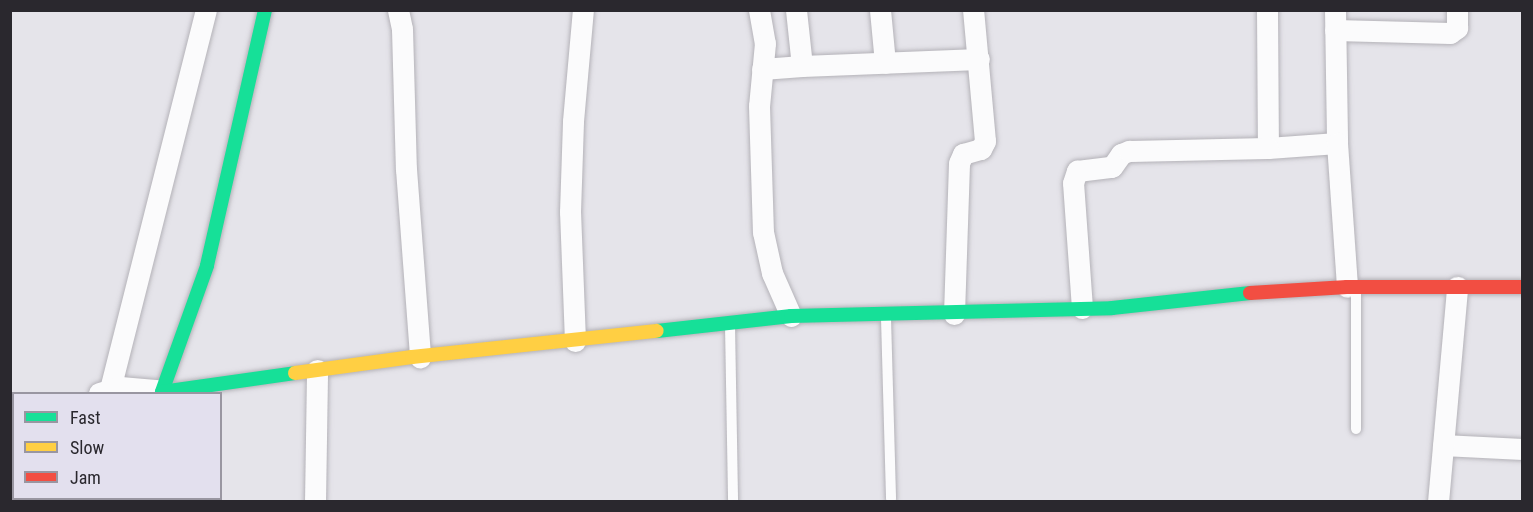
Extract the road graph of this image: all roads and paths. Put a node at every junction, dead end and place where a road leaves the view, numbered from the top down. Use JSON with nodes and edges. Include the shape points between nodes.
{"nodes":[{"id":1,"x":265,"y":10,"type":"edge"},
{"id":2,"x":398,"y":10,"type":"edge"},
{"id":3,"x":583,"y":10,"type":"edge"},
{"id":4,"x":759,"y":10,"type":"edge"},
{"id":5,"x":796,"y":10,"type":"edge"},
{"id":6,"x":880,"y":10,"type":"edge"},
{"id":7,"x":973,"y":10,"type":"edge"},
{"id":8,"x":1268,"y":10,"type":"edge"},
{"id":9,"x":1458,"y":10,"type":"edge"},
{"id":10,"x":203,"y":11,"type":"edge"},
{"id":11,"x":1335,"y":20,"type":"edge"},
{"id":12,"x":979,"y":59,"type":"junction"},
{"id":13,"x":885,"y":63,"type":"junction"},
{"id":14,"x":802,"y":66,"type":"junction"},
{"id":15,"x":762,"y":69,"type":"junction"},
{"id":16,"x":1337,"y":143,"type":"junction"},
{"id":17,"x":1268,"y":148,"type":"junction"},
{"id":18,"x":1351,"y":287,"type":"junction"},
{"id":19,"x":1457,"y":287,"type":"junction"},
{"id":20,"x":1522,"y":287,"type":"edge"},
{"id":21,"x":1082,"y":308,"type":"junction"},
{"id":22,"x":954,"y":314,"type":"junction"},
{"id":23,"x":886,"y":315,"type":"junction"},
{"id":24,"x":791,"y":316,"type":"junction"},
{"id":25,"x":730,"y":322,"type":"junction"},
{"id":26,"x":575,"y":341,"type":"junction"},
{"id":27,"x":420,"y":357,"type":"junction"},
{"id":28,"x":317,"y":370,"type":"junction"},
{"id":29,"x":112,"y":390,"type":"edge"},
{"id":30,"x":160,"y":392,"type":"edge"},
{"id":31,"x":1356,"y":429,"type":"dead end"},
{"id":32,"x":1443,"y":445,"type":"junction"},
{"id":33,"x":1522,"y":449,"type":"edge"},
{"id":34,"x":891,"y":499,"type":"dead end"},
{"id":35,"x":315,"y":501,"type":"edge"},
{"id":36,"x":733,"y":501,"type":"edge"},
{"id":37,"x":1438,"y":501,"type":"edge"}],
"edges":[{"from":1,"to":30,"type":"street","via":[[207,266]]},
{"from":2,"to":27,"type":"street"},
{"from":3,"to":26,"type":"street","via":[[570,212]]},
{"from":4,"to":15,"type":"street","via":[[765,43]]},
{"from":5,"to":14,"type":"street"},
{"from":6,"to":13,"type":"street"},
{"from":7,"to":12,"type":"street"},
{"from":8,"to":17,"type":"street"},
{"from":9,"to":11,"type":"street","via":[[1457,28],[1450,33]]},
{"from":10,"to":29,"type":"street"},
{"from":11,"to":16,"type":"street"},
{"from":12,"to":13,"type":"street"},
{"from":12,"to":22,"type":"street","via":[[985,141],[981,149],[965,152],[959,163]]},
{"from":13,"to":14,"type":"street"},
{"from":14,"to":15,"type":"street"},
{"from":15,"to":24,"type":"street","via":[[759,117],[763,232],[772,273]]},
{"from":16,"to":17,"type":"street"},
{"from":16,"to":18,"type":"street"},
{"from":17,"to":21,"type":"street","via":[[1129,151],[1121,154],[1112,167],[1077,171],[1073,183]]},
{"from":18,"to":19,"type":"street"},
{"from":18,"to":21,"type":"street"},
{"from":18,"to":31,"type":"lane"},
{"from":19,"to":20,"type":"street"},
{"from":19,"to":32,"type":"street"},
{"from":21,"to":22,"type":"street"},
{"from":22,"to":23,"type":"street"},
{"from":23,"to":24,"type":"street"},
{"from":23,"to":34,"type":"lane"},
{"from":24,"to":25,"type":"street"},
{"from":25,"to":26,"type":"street"},
{"from":25,"to":36,"type":"lane"},
{"from":26,"to":27,"type":"street"},
{"from":27,"to":28,"type":"street"},
{"from":28,"to":30,"type":"street"},
{"from":28,"to":35,"type":"street"},
{"from":29,"to":30,"type":"street"},
{"from":32,"to":33,"type":"street"},
{"from":32,"to":37,"type":"street"}]}
